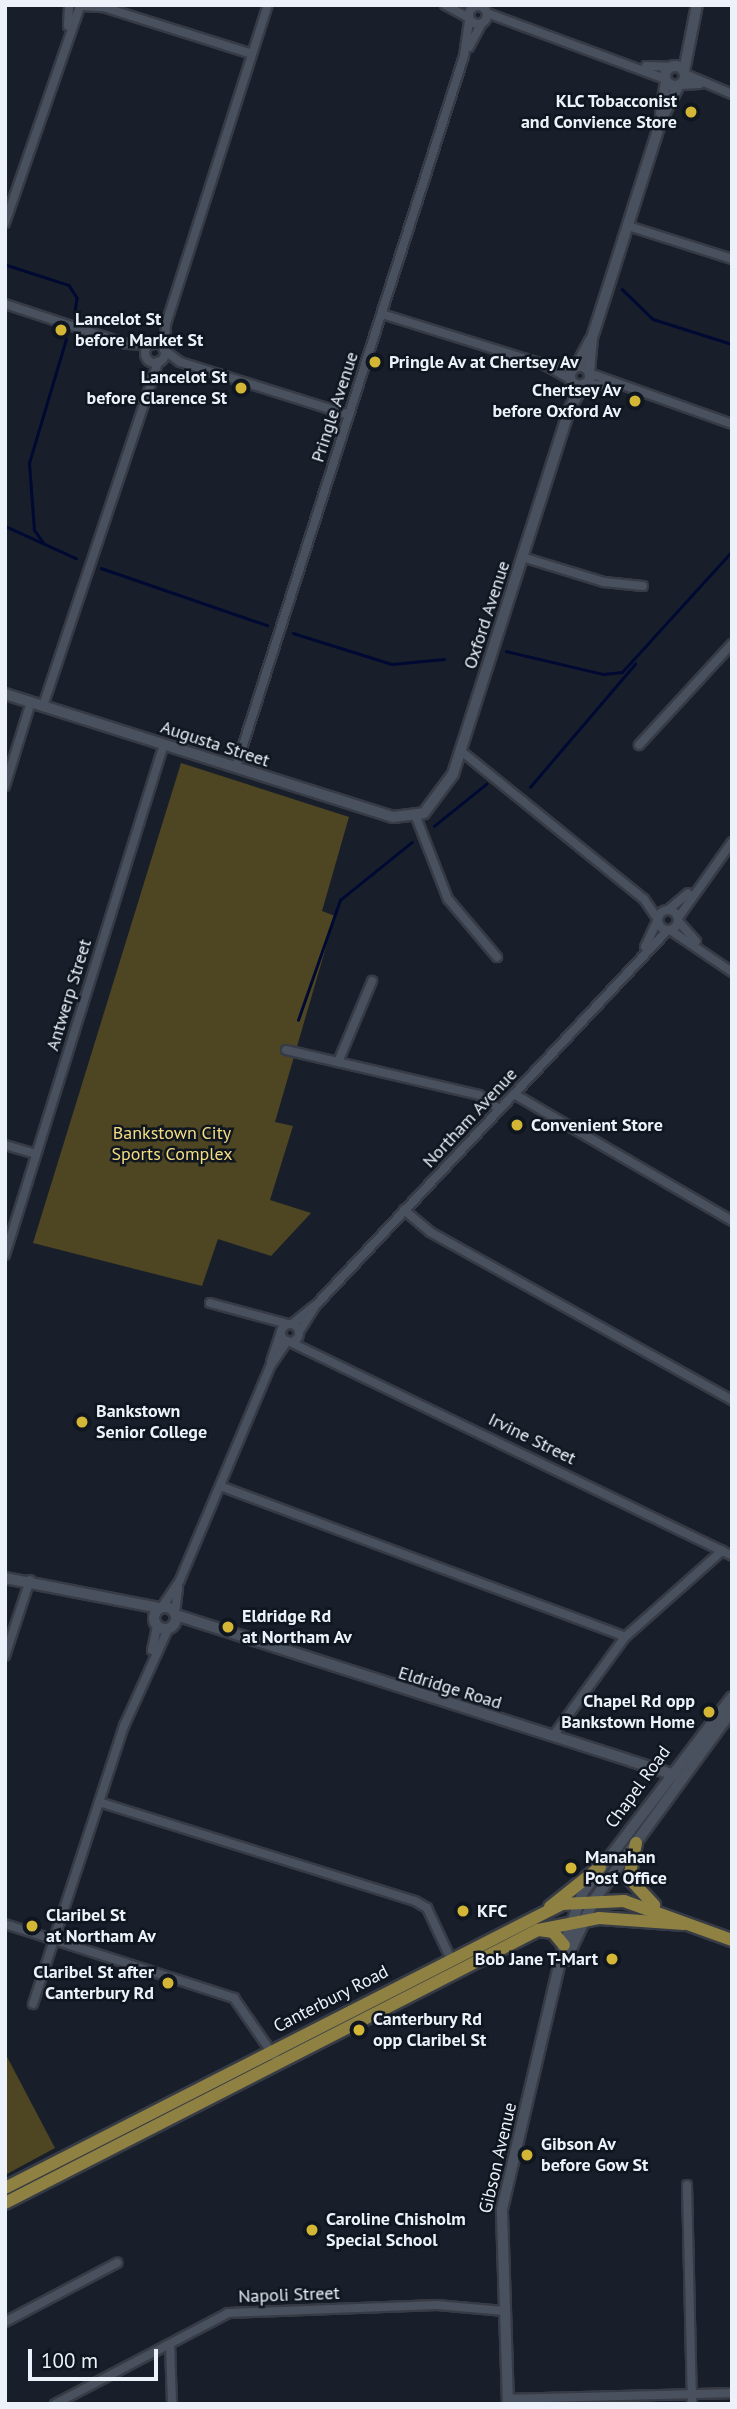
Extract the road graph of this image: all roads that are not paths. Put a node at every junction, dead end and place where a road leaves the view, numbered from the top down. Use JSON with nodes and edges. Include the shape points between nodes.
{"nodes":[{"id":1,"x":268,"y":5,"type":"edge"},
{"id":2,"x":445,"y":5,"type":"edge"},
{"id":3,"x":451,"y":5,"type":"edge"},
{"id":4,"x":697,"y":5,"type":"edge"},
{"id":5,"x":77,"y":6,"type":"edge"},
{"id":6,"x":102,"y":6,"type":"edge"},
{"id":7,"x":474,"y":6,"type":"edge"},
{"id":8,"x":486,"y":10,"type":"edge"},
{"id":9,"x":469,"y":19,"type":"junction"},
{"id":10,"x":482,"y":23,"type":"junction"},
{"id":11,"x":510,"y":25,"type":"junction"},
{"id":12,"x":687,"y":39,"type":"junction"},
{"id":13,"x":252,"y":54,"type":"junction"},
{"id":14,"x":464,"y":56,"type":"junction"},
{"id":15,"x":643,"y":66,"type":"junction"},
{"id":16,"x":670,"y":67,"type":"junction"},
{"id":17,"x":685,"y":73,"type":"junction"},
{"id":18,"x":665,"y":80,"type":"junction"},
{"id":19,"x":700,"y":84,"type":"junction"},
{"id":20,"x":679,"y":85,"type":"junction"},
{"id":21,"x":732,"y":94,"type":"edge"},
{"id":22,"x":661,"y":120,"type":"junction"},
{"id":23,"x":5,"y":223,"type":"edge"},
{"id":24,"x":628,"y":226,"type":"junction"},
{"id":25,"x":732,"y":259,"type":"edge"},
{"id":26,"x":5,"y":304,"type":"edge"},
{"id":27,"x":382,"y":314,"type":"junction"},
{"id":28,"x":166,"y":324,"type":"junction"},
{"id":29,"x":592,"y":338,"type":"junction"},
{"id":30,"x":127,"y":344,"type":"junction"},
{"id":31,"x":152,"y":344,"type":"junction"},
{"id":32,"x":164,"y":349,"type":"junction"},
{"id":33,"x":147,"y":358,"type":"junction"},
{"id":34,"x":159,"y":362,"type":"junction"},
{"id":35,"x":180,"y":362,"type":"junction"},
{"id":36,"x":543,"y":364,"type":"junction"},
{"id":37,"x":576,"y":367,"type":"junction"},
{"id":38,"x":589,"y":373,"type":"junction"},
{"id":39,"x":148,"y":379,"type":"junction"},
{"id":40,"x":570,"y":379,"type":"junction"},
{"id":41,"x":584,"y":385,"type":"junction"},
{"id":42,"x":614,"y":387,"type":"junction"},
{"id":43,"x":569,"y":410,"type":"junction"},
{"id":44,"x":349,"y":415,"type":"junction"},
{"id":45,"x":732,"y":424,"type":"edge"},
{"id":46,"x":522,"y":557,"type":"junction"},
{"id":47,"x":643,"y":586,"type":"dead end"},
{"id":48,"x":732,"y":644,"type":"edge"},
{"id":49,"x":5,"y":694,"type":"edge"},
{"id":50,"x":31,"y":702,"type":"junction"},
{"id":51,"x":43,"y":706,"type":"junction"},
{"id":52,"x":164,"y":744,"type":"junction"},
{"id":53,"x":639,"y":745,"type":"dead end"},
{"id":54,"x":461,"y":751,"type":"junction"},
{"id":55,"x":236,"y":767,"type":"junction"},
{"id":56,"x":5,"y":786,"type":"edge"},
{"id":57,"x":416,"y":817,"type":"junction"},
{"id":58,"x":732,"y":842,"type":"edge"},
{"id":59,"x":694,"y":889,"type":"junction"},
{"id":60,"x":643,"y":899,"type":"junction"},
{"id":61,"x":667,"y":910,"type":"junction"},
{"id":62,"x":657,"y":919,"type":"junction"},
{"id":63,"x":678,"y":920,"type":"junction"},
{"id":64,"x":668,"y":930,"type":"junction"},
{"id":65,"x":702,"y":949,"type":"junction"},
{"id":66,"x":643,"y":950,"type":"junction"},
{"id":67,"x":497,"y":957,"type":"dead end"},
{"id":68,"x":732,"y":972,"type":"edge"},
{"id":69,"x":372,"y":981,"type":"dead end"},
{"id":70,"x":286,"y":1050,"type":"dead end"},
{"id":71,"x":338,"y":1062,"type":"junction"},
{"id":72,"x":514,"y":1094,"type":"junction"},
{"id":73,"x":499,"y":1109,"type":"junction"},
{"id":74,"x":5,"y":1145,"type":"edge"},
{"id":75,"x":36,"y":1154,"type":"junction"},
{"id":76,"x":404,"y":1210,"type":"junction"},
{"id":77,"x":732,"y":1221,"type":"edge"},
{"id":78,"x":5,"y":1255,"type":"edge"},
{"id":79,"x":210,"y":1303,"type":"dead end"},
{"id":80,"x":316,"y":1305,"type":"junction"},
{"id":81,"x":286,"y":1327,"type":"junction"},
{"id":82,"x":299,"y":1333,"type":"junction"},
{"id":83,"x":289,"y":1341,"type":"junction"},
{"id":84,"x":317,"y":1351,"type":"junction"},
{"id":85,"x":271,"y":1364,"type":"junction"},
{"id":86,"x":732,"y":1400,"type":"edge"},
{"id":87,"x":220,"y":1486,"type":"junction"},
{"id":88,"x":722,"y":1551,"type":"junction"},
{"id":89,"x":732,"y":1556,"type":"edge"},
{"id":90,"x":5,"y":1571,"type":"edge"},
{"id":91,"x":5,"y":1578,"type":"edge"},
{"id":92,"x":30,"y":1580,"type":"junction"},
{"id":93,"x":180,"y":1580,"type":"junction"},
{"id":94,"x":130,"y":1605,"type":"junction"},
{"id":95,"x":161,"y":1608,"type":"junction"},
{"id":96,"x":173,"y":1621,"type":"junction"},
{"id":97,"x":156,"y":1623,"type":"junction"},
{"id":98,"x":625,"y":1637,"type":"junction"},
{"id":99,"x":5,"y":1656,"type":"edge"},
{"id":100,"x":149,"y":1663,"type":"junction"},
{"id":101,"x":732,"y":1698,"type":"edge"},
{"id":102,"x":732,"y":1711,"type":"edge"},
{"id":103,"x":553,"y":1736,"type":"junction"},
{"id":104,"x":677,"y":1775,"type":"junction"},
{"id":105,"x":99,"y":1802,"type":"junction"},
{"id":106,"x":636,"y":1843,"type":"junction"},
{"id":107,"x":600,"y":1867,"type":"junction"},
{"id":108,"x":594,"y":1900,"type":"junction"},
{"id":109,"x":579,"y":1902,"type":"junction"},
{"id":110,"x":547,"y":1910,"type":"junction"},
{"id":111,"x":659,"y":1910,"type":"junction"},
{"id":112,"x":577,"y":1919,"type":"junction"},
{"id":113,"x":5,"y":1924,"type":"edge"},
{"id":114,"x":684,"y":1924,"type":"junction"},
{"id":115,"x":538,"y":1930,"type":"junction"},
{"id":116,"x":54,"y":1940,"type":"junction"},
{"id":117,"x":732,"y":1940,"type":"edge"},
{"id":118,"x":564,"y":1945,"type":"junction"},
{"id":119,"x":450,"y":1956,"type":"junction"},
{"id":120,"x":563,"y":1966,"type":"junction"},
{"id":121,"x":33,"y":2004,"type":"dead end"},
{"id":122,"x":271,"y":2049,"type":"junction"},
{"id":123,"x":279,"y":2063,"type":"junction"},
{"id":124,"x":687,"y":2185,"type":"dead end"},
{"id":125,"x":5,"y":2188,"type":"edge"},
{"id":126,"x":5,"y":2203,"type":"edge"},
{"id":127,"x":117,"y":2263,"type":"dead end"},
{"id":128,"x":503,"y":2311,"type":"junction"},
{"id":129,"x":5,"y":2322,"type":"edge"},
{"id":130,"x":170,"y":2344,"type":"junction"},
{"id":131,"x":732,"y":2393,"type":"edge"},
{"id":132,"x":691,"y":2399,"type":"edge"},
{"id":133,"x":508,"y":2401,"type":"edge"},
{"id":134,"x":55,"y":2404,"type":"edge"},
{"id":135,"x":172,"y":2404,"type":"edge"}],
"edges":[{"from":1,"to":13,"type":"street"},
{"from":2,"to":9,"type":"street"},
{"from":3,"to":7,"type":"street"},
{"from":4,"to":12,"type":"street"},
{"from":5,"to":6,"type":"street"},
{"from":5,"to":23,"type":"street"},
{"from":6,"to":13,"type":"street"},
{"from":7,"to":8,"type":"street"},
{"from":7,"to":9,"type":"street","name":"Pringle Avenue"},
{"from":8,"to":10,"type":"street","name":"Pringle Avenue"},
{"from":8,"to":11,"type":"street"},
{"from":9,"to":10,"type":"street"},
{"from":9,"to":14,"type":"street","name":"Pringle Avenue"},
{"from":10,"to":11,"type":"street"},
{"from":10,"to":14,"type":"street","name":"Pringle Avenue"},
{"from":11,"to":15,"type":"street"},
{"from":12,"to":16,"type":"street"},
{"from":12,"to":17,"type":"street"},
{"from":13,"to":28,"type":"street"},
{"from":14,"to":27,"type":"street","name":"Pringle Avenue"},
{"from":15,"to":16,"type":"street"},
{"from":15,"to":18,"type":"street"},
{"from":16,"to":17,"type":"street"},
{"from":16,"to":18,"type":"street"},
{"from":17,"to":19,"type":"street"},
{"from":17,"to":20,"type":"street"},
{"from":18,"to":20,"type":"street"},
{"from":18,"to":22,"type":"street"},
{"from":19,"to":20,"type":"street"},
{"from":19,"to":21,"type":"street"},
{"from":20,"to":22,"type":"street"},
{"from":22,"to":24,"type":"street"},
{"from":24,"to":25,"type":"street"},
{"from":24,"to":29,"type":"street"},
{"from":26,"to":30,"type":"street"},
{"from":27,"to":36,"type":"street"},
{"from":27,"to":44,"type":"street","name":"Pringle Avenue"},
{"from":28,"to":31,"type":"street"},
{"from":28,"to":32,"type":"street"},
{"from":29,"to":37,"type":"street"},
{"from":29,"to":38,"type":"street"},
{"from":30,"to":31,"type":"street"},
{"from":30,"to":33,"type":"street"},
{"from":31,"to":32,"type":"street"},
{"from":31,"to":33,"type":"street"},
{"from":32,"to":34,"type":"street"},
{"from":32,"to":35,"type":"street"},
{"from":33,"to":34,"type":"street"},
{"from":33,"to":39,"type":"street"},
{"from":34,"to":35,"type":"street"},
{"from":34,"to":39,"type":"street"},
{"from":35,"to":44,"type":"street"},
{"from":36,"to":37,"type":"street"},
{"from":36,"to":40,"type":"street"},
{"from":37,"to":38,"type":"street"},
{"from":37,"to":40,"type":"street"},
{"from":38,"to":41,"type":"street","name":"Oxford Avenue"},
{"from":38,"to":42,"type":"street"},
{"from":39,"to":51,"type":"street"},
{"from":40,"to":41,"type":"street"},
{"from":40,"to":43,"type":"street","name":"Oxford Avenue"},
{"from":41,"to":42,"type":"street"},
{"from":41,"to":43,"type":"street","name":"Oxford Avenue"},
{"from":42,"to":45,"type":"street"},
{"from":43,"to":46,"type":"street","name":"Oxford Avenue"},
{"from":44,"to":55,"type":"street","name":"Pringle Avenue"},
{"from":46,"to":47,"type":"street","via":[[598,581]]},
{"from":46,"to":54,"type":"street","name":"Oxford Avenue"},
{"from":48,"to":53,"type":"street"},
{"from":49,"to":50,"type":"street","name":"Augusta Street"},
{"from":50,"to":51,"type":"street","name":"Augusta Street"},
{"from":50,"to":56,"type":"street"},
{"from":51,"to":52,"type":"street","name":"Augusta Street"},
{"from":52,"to":55,"type":"street","name":"Augusta Street"},
{"from":52,"to":75,"type":"street","name":"Antwerp Street"},
{"from":54,"to":57,"type":"street","name":"Oxford Avenue","via":[[444,792]]},
{"from":54,"to":60,"type":"street"},
{"from":55,"to":57,"type":"street","name":"Augusta Street","via":[[393,817]]},
{"from":57,"to":67,"type":"street","via":[[448,899]]},
{"from":58,"to":59,"type":"street"},
{"from":59,"to":61,"type":"street"},
{"from":59,"to":63,"type":"street"},
{"from":60,"to":61,"type":"street"},
{"from":60,"to":62,"type":"street"},
{"from":61,"to":62,"type":"street"},
{"from":61,"to":63,"type":"street"},
{"from":62,"to":64,"type":"street"},
{"from":62,"to":66,"type":"street","name":"Northam Avenue"},
{"from":63,"to":64,"type":"street","name":"Northam Avenue"},
{"from":63,"to":65,"type":"street"},
{"from":64,"to":65,"type":"street"},
{"from":64,"to":66,"type":"street","name":"Northam Avenue"},
{"from":65,"to":68,"type":"street"},
{"from":66,"to":72,"type":"street","name":"Northam Avenue"},
{"from":69,"to":71,"type":"street"},
{"from":70,"to":71,"type":"street"},
{"from":71,"to":73,"type":"street","via":[[479,1095]]},
{"from":72,"to":73,"type":"street","name":"Northam Avenue"},
{"from":72,"to":77,"type":"street"},
{"from":73,"to":76,"type":"street","name":"Northam Avenue"},
{"from":74,"to":75,"type":"street"},
{"from":75,"to":78,"type":"street","name":"Antwerp Street"},
{"from":76,"to":80,"type":"street","name":"Northam Avenue"},
{"from":76,"to":86,"type":"street","via":[[430,1232]]},
{"from":79,"to":81,"type":"street"},
{"from":80,"to":81,"type":"street","name":"Northam Avenue"},
{"from":80,"to":82,"type":"street","name":"Northam Avenue"},
{"from":81,"to":82,"type":"street","name":"Irvine Street"},
{"from":81,"to":83,"type":"street"},
{"from":81,"to":85,"type":"street"},
{"from":82,"to":83,"type":"street","name":"Northam Avenue"},
{"from":82,"to":84,"type":"street","name":"Irvine Street"},
{"from":83,"to":84,"type":"street","name":"Irvine Street"},
{"from":83,"to":85,"type":"street"},
{"from":84,"to":88,"type":"street","name":"Irvine Street"},
{"from":85,"to":87,"type":"street"},
{"from":87,"to":93,"type":"street"},
{"from":87,"to":98,"type":"street"},
{"from":88,"to":89,"type":"street","name":"Irvine Street"},
{"from":88,"to":98,"type":"street"},
{"from":90,"to":92,"type":"street"},
{"from":91,"to":92,"type":"street"},
{"from":92,"to":94,"type":"street"},
{"from":92,"to":99,"type":"street"},
{"from":93,"to":95,"type":"street"},
{"from":93,"to":96,"type":"street"},
{"from":94,"to":95,"type":"street"},
{"from":94,"to":97,"type":"street"},
{"from":95,"to":96,"type":"street"},
{"from":95,"to":97,"type":"street"},
{"from":96,"to":97,"type":"street"},
{"from":96,"to":100,"type":"street"},
{"from":96,"to":103,"type":"street","name":"Eldridge Road"},
{"from":97,"to":100,"type":"street"},
{"from":98,"to":103,"type":"street"},
{"from":100,"to":105,"type":"street"},
{"from":101,"to":104,"type":"main road","name":"Chapel Road"},
{"from":102,"to":104,"type":"main road","name":"Chapel Road"},
{"from":103,"to":104,"type":"street","name":"Eldridge Road"},
{"from":104,"to":106,"type":"main road","name":"Chapel Road"},
{"from":104,"to":107,"type":"main road","name":"Chapel Road"},
{"from":105,"to":116,"type":"street"},
{"from":105,"to":119,"type":"street","via":[[415,1901],[427,1908]]},
{"from":106,"to":108,"type":"main road","name":"Chapel Road"},
{"from":106,"to":111,"type":"highway","via":[[629,1878]]},
{"from":107,"to":109,"type":"main road","name":"Chapel Road"},
{"from":107,"to":110,"type":"highway"},
{"from":108,"to":109,"type":"highway","name":"Canterbury Road"},
{"from":108,"to":111,"type":"highway","name":"Canterbury Road"},
{"from":108,"to":112,"type":"main road","name":"Gibson Avenue"},
{"from":109,"to":110,"type":"highway","name":"Canterbury Road"},
{"from":109,"to":112,"type":"main road","name":"Gibson Avenue"},
{"from":110,"to":119,"type":"highway","name":"Canterbury Road"},
{"from":111,"to":114,"type":"highway","name":"Canterbury Road"},
{"from":112,"to":114,"type":"highway","name":"Canterbury Road"},
{"from":112,"to":115,"type":"highway","name":"Canterbury Road"},
{"from":112,"to":118,"type":"main road","name":"Gibson Avenue"},
{"from":112,"to":120,"type":"main road","name":"Gibson Avenue"},
{"from":113,"to":116,"type":"street"},
{"from":114,"to":117,"type":"highway","name":"Canterbury Road"},
{"from":115,"to":118,"type":"highway","via":[[553,1932]]},
{"from":115,"to":123,"type":"highway","name":"Canterbury Road"},
{"from":116,"to":121,"type":"street"},
{"from":116,"to":122,"type":"street","via":[[234,1998]]},
{"from":118,"to":120,"type":"main road","name":"Gibson Avenue"},
{"from":119,"to":122,"type":"highway","name":"Canterbury Road"},
{"from":120,"to":128,"type":"main road","name":"Gibson Avenue","via":[[503,2203]]},
{"from":122,"to":123,"type":"street"},
{"from":122,"to":125,"type":"highway","name":"Canterbury Road"},
{"from":123,"to":126,"type":"highway","name":"Canterbury Road"},
{"from":124,"to":132,"type":"street"},
{"from":127,"to":129,"type":"street"},
{"from":128,"to":130,"type":"street","name":"Napoli Street","via":[[437,2305],[236,2312]]},
{"from":128,"to":133,"type":"main road","name":"Gibson Avenue"},
{"from":130,"to":134,"type":"street","name":"Napoli Street"},
{"from":130,"to":135,"type":"street"},
{"from":131,"to":132,"type":"street"},
{"from":132,"to":133,"type":"street"}]}
